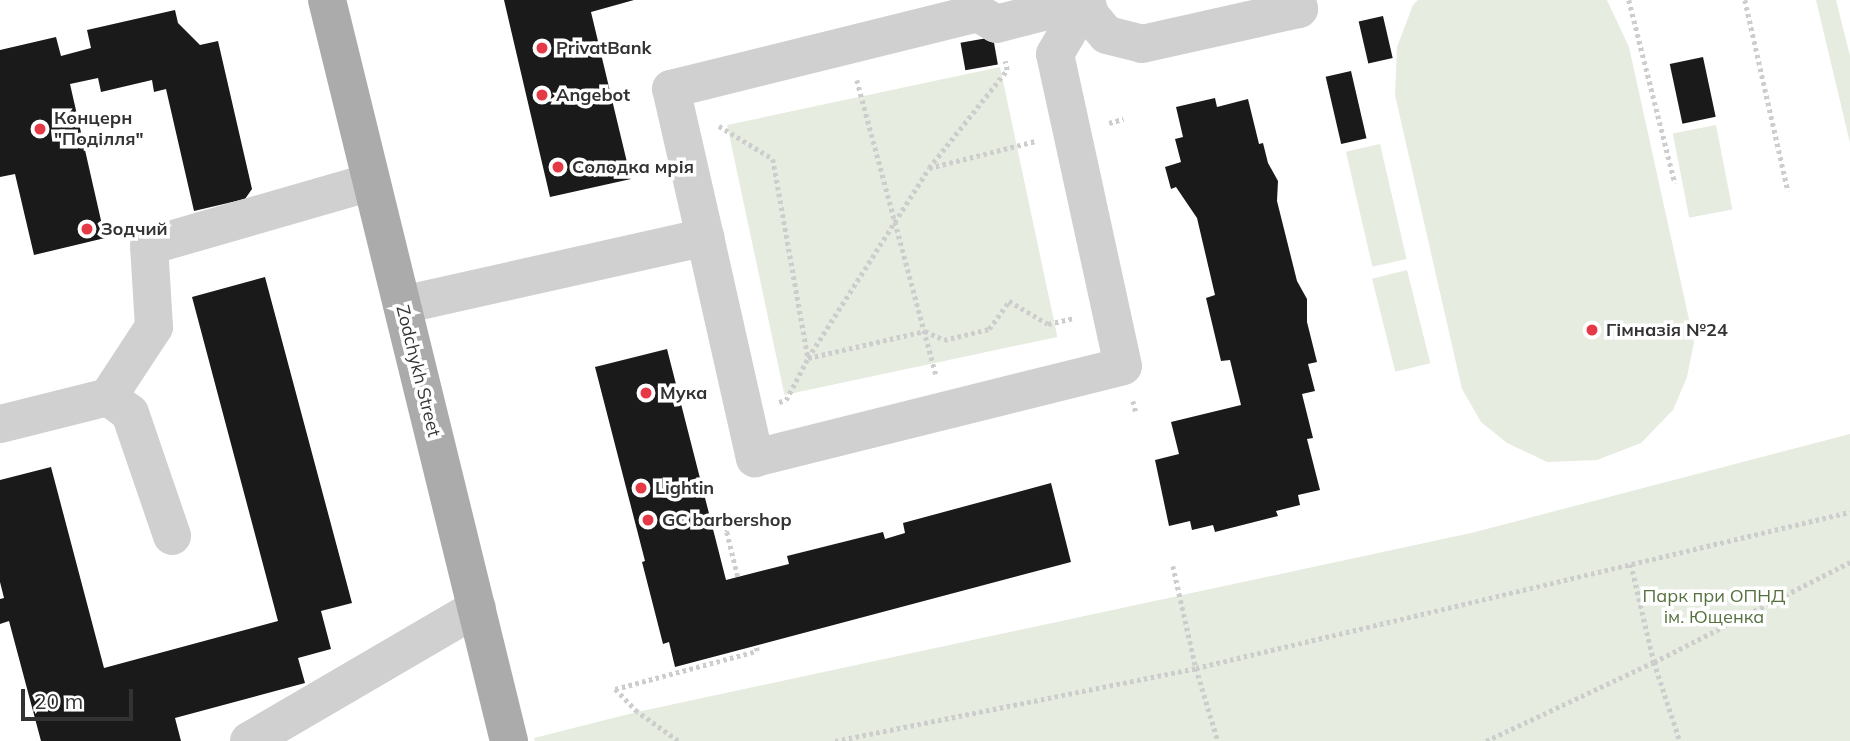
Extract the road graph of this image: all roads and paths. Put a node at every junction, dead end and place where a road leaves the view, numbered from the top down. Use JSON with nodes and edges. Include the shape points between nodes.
{"nodes":[{"id":1,"x":327,"y":0,"type":"edge"},
{"id":2,"x":1086,"y":0,"type":"edge"},
{"id":3,"x":1297,"y":0,"type":"edge"},
{"id":4,"x":1629,"y":0,"type":"edge"},
{"id":5,"x":1745,"y":0,"type":"edge"},
{"id":6,"x":996,"y":24,"type":"junction"},
{"id":7,"x":847,"y":45,"type":"junction"},
{"id":8,"x":677,"y":117,"type":"junction"},
{"id":9,"x":1123,"y":119,"type":"dead end"},
{"id":10,"x":1072,"y":132,"type":"junction"},
{"id":11,"x":929,"y":168,"type":"junction"},
{"id":12,"x":371,"y":182,"type":"junction"},
{"id":13,"x":1675,"y":183,"type":"dead end"},
{"id":14,"x":1788,"y":191,"type":"dead end"},
{"id":15,"x":895,"y":218,"type":"junction"},
{"id":16,"x":705,"y":237,"type":"junction"},
{"id":17,"x":402,"y":305,"type":"junction"},
{"id":18,"x":1110,"y":310,"type":"junction"},
{"id":19,"x":925,"y":331,"type":"junction"},
{"id":20,"x":808,"y":358,"type":"junction"},
{"id":21,"x":108,"y":397,"type":"junction"},
{"id":22,"x":745,"y":410,"type":"junction"},
{"id":23,"x":945,"y":412,"type":"junction"},
{"id":24,"x":0,"y":424,"type":"edge"},
{"id":25,"x":1850,"y":512,"type":"edge"},
{"id":26,"x":734,"y":518,"type":"dead end"},
{"id":27,"x":172,"y":536,"type":"dead end"},
{"id":28,"x":1850,"y":562,"type":"edge"},
{"id":29,"x":1631,"y":564,"type":"junction"},
{"id":30,"x":1173,"y":566,"type":"dead end"},
{"id":31,"x":738,"y":577,"type":"dead end"},
{"id":32,"x":477,"y":608,"type":"junction"},
{"id":33,"x":756,"y":646,"type":"dead end"},
{"id":34,"x":1654,"y":662,"type":"junction"},
{"id":35,"x":1196,"y":668,"type":"junction"},
{"id":36,"x":250,"y":741,"type":"edge"},
{"id":37,"x":509,"y":741,"type":"edge"},
{"id":38,"x":678,"y":741,"type":"edge"},
{"id":39,"x":835,"y":741,"type":"edge"},
{"id":40,"x":1218,"y":741,"type":"edge"},
{"id":41,"x":1486,"y":741,"type":"edge"},
{"id":42,"x":1680,"y":741,"type":"edge"}],
"edges":[{"from":1,"to":12,"type":"main road","name":"Zodchykh Street"},
{"from":2,"to":3,"type":"lane","via":[[1090,15],[1107,35],[1142,44],[1299,9]]},
{"from":2,"to":6,"type":"lane"},
{"from":2,"to":10,"type":"lane","via":[[1055,54]]},
{"from":4,"to":13,"type":"path"},
{"from":5,"to":14,"type":"path"},
{"from":6,"to":7,"type":"lane","via":[[978,13]]},
{"from":6,"to":11,"type":"path","via":[[1007,70]]},
{"from":7,"to":8,"type":"lane","via":[[671,89]]},
{"from":7,"to":15,"type":"path"},
{"from":8,"to":16,"type":"lane"},
{"from":8,"to":20,"type":"path","via":[[697,112],[773,159]]},
{"from":9,"to":10,"type":"path"},
{"from":10,"to":11,"type":"path"},
{"from":10,"to":18,"type":"lane"},
{"from":11,"to":15,"type":"path"},
{"from":12,"to":17,"type":"main road","name":"Zodchykh Street"},
{"from":12,"to":21,"type":"lane","via":[[149,246],[154,327]]},
{"from":15,"to":19,"type":"path"},
{"from":15,"to":20,"type":"path"},
{"from":16,"to":17,"type":"lane"},
{"from":16,"to":22,"type":"lane"},
{"from":17,"to":32,"type":"main road","name":"Zodchykh Street"},
{"from":18,"to":19,"type":"path","via":[[1048,324],[1009,301],[989,329],[944,340]]},
{"from":18,"to":23,"type":"lane","via":[[1123,366]]},
{"from":19,"to":20,"type":"path"},
{"from":19,"to":23,"type":"path"},
{"from":20,"to":22,"type":"path","via":[[786,400]]},
{"from":21,"to":24,"type":"lane"},
{"from":21,"to":27,"type":"lane","via":[[130,413]]},
{"from":22,"to":23,"type":"lane","via":[[755,458]]},
{"from":25,"to":29,"type":"path"},
{"from":26,"to":31,"type":"path","via":[[727,532]]},
{"from":28,"to":34,"type":"path"},
{"from":29,"to":34,"type":"path"},
{"from":29,"to":35,"type":"path"},
{"from":30,"to":35,"type":"path"},
{"from":32,"to":36,"type":"lane"},
{"from":32,"to":37,"type":"main road","name":"Zodchykh Street"},
{"from":33,"to":38,"type":"path","via":[[757,652],[615,689],[637,712]]},
{"from":34,"to":41,"type":"path"},
{"from":34,"to":42,"type":"path"},
{"from":35,"to":39,"type":"path"},
{"from":35,"to":40,"type":"path"}]}
